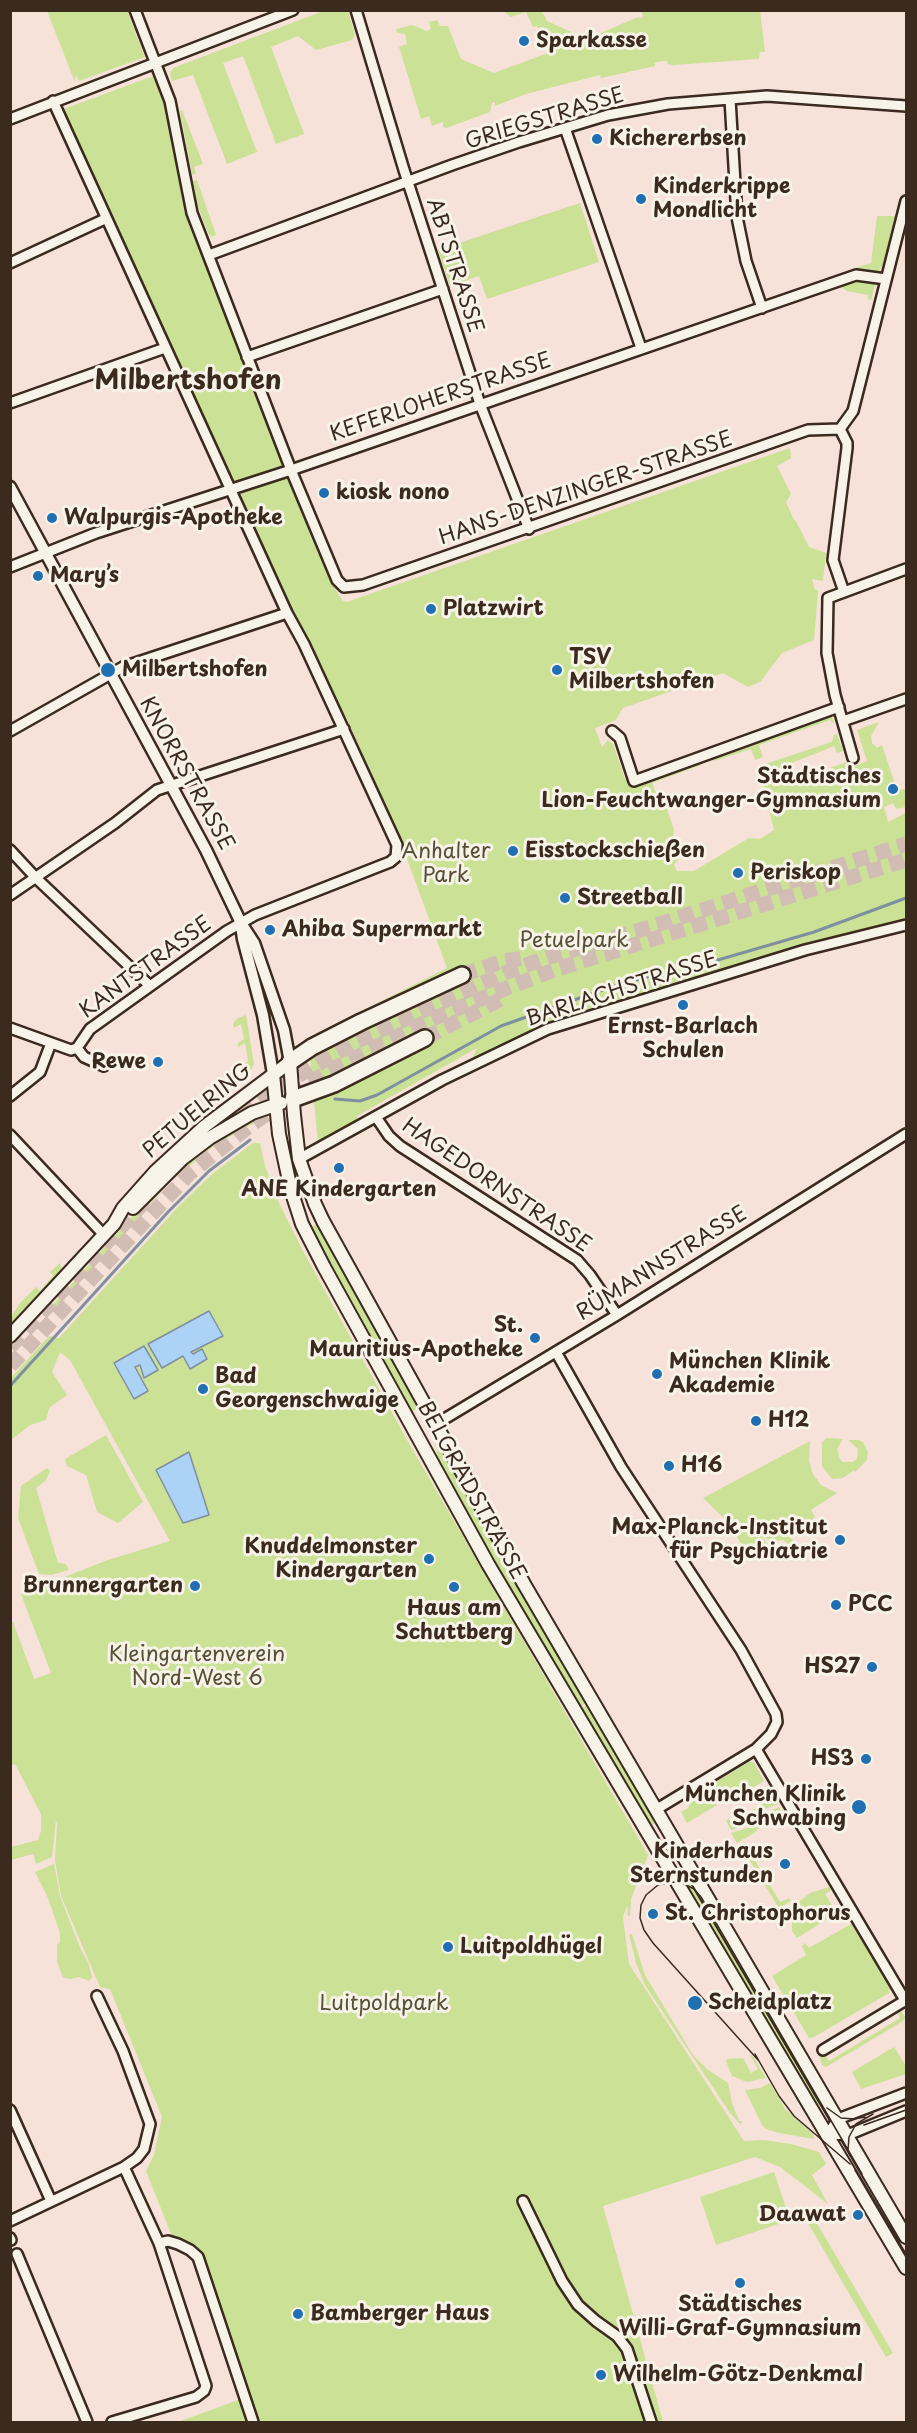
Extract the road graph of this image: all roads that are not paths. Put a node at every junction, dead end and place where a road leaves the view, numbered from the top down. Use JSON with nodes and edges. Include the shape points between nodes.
{"nodes":[{"id":1,"x":135,"y":10,"type":"edge"},
{"id":2,"x":293,"y":10,"type":"edge"},
{"id":3,"x":356,"y":10,"type":"edge"},
{"id":4,"x":157,"y":62,"type":"junction"},
{"id":5,"x":730,"y":99,"type":"junction"},
{"id":6,"x":53,"y":101,"type":"junction"},
{"id":7,"x":906,"y":106,"type":"edge"},
{"id":8,"x":10,"y":118,"type":"edge"},
{"id":9,"x":565,"y":128,"type":"junction"},
{"id":10,"x":408,"y":181,"type":"junction"},
{"id":11,"x":906,"y":201,"type":"edge"},
{"id":12,"x":105,"y":219,"type":"junction"},
{"id":13,"x":209,"y":255,"type":"junction"},
{"id":14,"x":10,"y":263,"type":"edge"},
{"id":15,"x":886,"y":279,"type":"junction"},
{"id":16,"x":442,"y":289,"type":"junction"},
{"id":17,"x":762,"y":308,"type":"junction"},
{"id":18,"x":165,"y":348,"type":"junction"},
{"id":19,"x":641,"y":348,"type":"junction"},
{"id":20,"x":247,"y":357,"type":"junction"},
{"id":21,"x":10,"y":403,"type":"edge"},
{"id":22,"x":480,"y":404,"type":"junction"},
{"id":23,"x":840,"y":429,"type":"junction"},
{"id":24,"x":291,"y":470,"type":"junction"},
{"id":25,"x":10,"y":487,"type":"edge"},
{"id":26,"x":230,"y":488,"type":"junction"},
{"id":27,"x":529,"y":529,"type":"junction"},
{"id":28,"x":45,"y":552,"type":"junction"},
{"id":29,"x":10,"y":567,"type":"edge"},
{"id":30,"x":906,"y":569,"type":"edge"},
{"id":31,"x":844,"y":592,"type":"junction"},
{"id":32,"x":287,"y":613,"type":"junction"},
{"id":33,"x":109,"y":674,"type":"junction"},
{"id":34,"x":906,"y":699,"type":"edge"},
{"id":35,"x":839,"y":707,"type":"junction"},
{"id":36,"x":843,"y":721,"type":"junction"},
{"id":37,"x":344,"y":729,"type":"junction"},
{"id":38,"x":612,"y":730,"type":"dead end"},
{"id":39,"x":10,"y":731,"type":"edge"},
{"id":40,"x":853,"y":758,"type":"dead end"},
{"id":41,"x":170,"y":784,"type":"junction"},
{"id":42,"x":10,"y":850,"type":"edge"},
{"id":43,"x":36,"y":878,"type":"junction"},
{"id":44,"x":10,"y":895,"type":"edge"},
{"id":45,"x":241,"y":922,"type":"junction"},
{"id":46,"x":906,"y":925,"type":"edge"},
{"id":47,"x":462,"y":975,"type":"tunnel mouth"},
{"id":48,"x":149,"y":985,"type":"junction"},
{"id":49,"x":10,"y":1028,"type":"edge"},
{"id":50,"x":425,"y":1038,"type":"tunnel mouth"},
{"id":51,"x":51,"y":1043,"type":"junction"},
{"id":52,"x":77,"y":1048,"type":"junction"},
{"id":53,"x":290,"y":1062,"type":"junction"},
{"id":54,"x":104,"y":1066,"type":"dead end"},
{"id":55,"x":273,"y":1074,"type":"junction"},
{"id":56,"x":10,"y":1096,"type":"edge"},
{"id":57,"x":293,"y":1099,"type":"junction"},
{"id":58,"x":275,"y":1105,"type":"junction"},
{"id":59,"x":376,"y":1117,"type":"junction"},
{"id":60,"x":906,"y":1134,"type":"edge"},
{"id":61,"x":10,"y":1135,"type":"edge"},
{"id":62,"x":299,"y":1159,"type":"junction"},
{"id":63,"x":315,"y":1204,"type":"junction"},
{"id":64,"x":297,"y":1210,"type":"junction"},
{"id":65,"x":323,"y":1221,"type":"junction"},
{"id":66,"x":114,"y":1224,"type":"junction"},
{"id":67,"x":307,"y":1233,"type":"junction"},
{"id":68,"x":104,"y":1235,"type":"junction"},
{"id":69,"x":617,"y":1315,"type":"junction"},
{"id":70,"x":10,"y":1336,"type":"edge"},
{"id":71,"x":555,"y":1352,"type":"junction"},
{"id":72,"x":436,"y":1424,"type":"junction"},
{"id":73,"x":756,"y":1749,"type":"junction"},
{"id":74,"x":659,"y":1814,"type":"junction"},
{"id":75,"x":655,"y":1842,"type":"junction"},
{"id":76,"x":97,"y":1996,"type":"dead end"},
{"id":77,"x":906,"y":2001,"type":"edge"},
{"id":78,"x":823,"y":2050,"type":"dead end"},
{"id":79,"x":906,"y":2093,"type":"edge"},
{"id":80,"x":10,"y":2110,"type":"edge"},
{"id":81,"x":906,"y":2111,"type":"edge"},
{"id":82,"x":838,"y":2119,"type":"junction"},
{"id":83,"x":848,"y":2134,"type":"junction"},
{"id":84,"x":827,"y":2135,"type":"junction"},
{"id":85,"x":123,"y":2167,"type":"junction"},
{"id":86,"x":51,"y":2201,"type":"junction"},
{"id":87,"x":523,"y":2201,"type":"dead end"},
{"id":88,"x":10,"y":2221,"type":"edge"},
{"id":89,"x":906,"y":2237,"type":"edge"},
{"id":90,"x":159,"y":2243,"type":"junction"},
{"id":91,"x":17,"y":2254,"type":"dead end"},
{"id":92,"x":906,"y":2268,"type":"edge"},
{"id":93,"x":87,"y":2422,"type":"edge"},
{"id":94,"x":112,"y":2422,"type":"edge"},
{"id":95,"x":253,"y":2422,"type":"edge"},
{"id":96,"x":651,"y":2422,"type":"edge"}],
"edges":[{"from":1,"to":4,"type":"street"},
{"from":2,"to":4,"type":"street"},
{"from":3,"to":10,"type":"street","name":"ABTSTRASSE"},
{"from":4,"to":6,"type":"street"},
{"from":4,"to":13,"type":"street","via":[[170,101],[192,213]]},
{"from":5,"to":7,"type":"street","name":"GRIEGSTRASSE","via":[[767,96]]},
{"from":5,"to":9,"type":"street","name":"GRIEGSTRASSE","via":[[668,104]]},
{"from":5,"to":17,"type":"street","via":[[737,217]]},
{"from":6,"to":8,"type":"street"},
{"from":6,"to":12,"type":"street"},
{"from":9,"to":10,"type":"street","name":"GRIEGSTRASSE"},
{"from":9,"to":19,"type":"street"},
{"from":10,"to":13,"type":"street","name":"GRIEGSTRASSE"},
{"from":10,"to":16,"type":"street","name":"ABTSTRASSE"},
{"from":11,"to":15,"type":"street"},
{"from":12,"to":14,"type":"street"},
{"from":12,"to":18,"type":"street"},
{"from":13,"to":20,"type":"street"},
{"from":15,"to":17,"type":"street","name":"KEFERLOHERSTRASSE","via":[[860,274]]},
{"from":15,"to":23,"type":"street","via":[[853,411]]},
{"from":16,"to":20,"type":"street"},
{"from":16,"to":22,"type":"street","name":"ABTSTRASSE"},
{"from":17,"to":19,"type":"street","name":"KEFERLOHERSTRASSE"},
{"from":18,"to":21,"type":"street"},
{"from":18,"to":26,"type":"street"},
{"from":19,"to":22,"type":"street","name":"KEFERLOHERSTRASSE"},
{"from":20,"to":24,"type":"street"},
{"from":22,"to":24,"type":"street","name":"KEFERLOHERSTRASSE"},
{"from":22,"to":27,"type":"street","name":"ABTSTRASSE"},
{"from":23,"to":27,"type":"street","name":"HANS-DENZINGER-STRASSE","via":[[808,430]]},
{"from":23,"to":31,"type":"street","via":[[847,443],[833,560]]},
{"from":24,"to":26,"type":"street","name":"KEFERLOHERSTRASSE"},
{"from":24,"to":27,"type":"street","name":"HANS-DENZINGER-STRASSE","via":[[344,587],[363,585]]},
{"from":25,"to":28,"type":"street","name":"KNORRSTRASSE"},
{"from":26,"to":28,"type":"street","name":"KEFERLOHERSTRASSE"},
{"from":26,"to":32,"type":"street"},
{"from":28,"to":29,"type":"street","name":"KEFERLOHERSTRASSE"},
{"from":28,"to":33,"type":"street","name":"KNORRSTRASSE"},
{"from":30,"to":31,"type":"street"},
{"from":31,"to":35,"type":"street","via":[[828,598],[826,653]]},
{"from":32,"to":33,"type":"street"},
{"from":32,"to":37,"type":"street"},
{"from":33,"to":39,"type":"street"},
{"from":33,"to":41,"type":"street","name":"KNORRSTRASSE"},
{"from":34,"to":36,"type":"street"},
{"from":35,"to":36,"type":"street"},
{"from":35,"to":38,"type":"street","via":[[634,781],[620,738]]},
{"from":36,"to":40,"type":"street"},
{"from":37,"to":41,"type":"street"},
{"from":37,"to":45,"type":"street","name":"KANTSTRASSE","via":[[397,845],[396,857]]},
{"from":41,"to":43,"type":"street"},
{"from":41,"to":45,"type":"street","name":"KNORRSTRASSE"},
{"from":42,"to":43,"type":"street"},
{"from":43,"to":44,"type":"street"},
{"from":43,"to":48,"type":"street"},
{"from":45,"to":48,"type":"street","name":"KANTSTRASSE"},
{"from":45,"to":53,"type":"street","name":"KNORRSTRASSE","via":[[254,943],[284,1030]]},
{"from":45,"to":55,"type":"street","name":"KNORRSTRASSE"},
{"from":46,"to":59,"type":"street","name":"BARLACHSTRASSE","via":[[805,950],[556,1026],[483,1059]]},
{"from":47,"to":53,"type":"highway","via":[[361,1022]]},
{"from":48,"to":52,"type":"street","name":"KANTSTRASSE","via":[[90,1029]]},
{"from":49,"to":51,"type":"street"},
{"from":50,"to":57,"type":"highway","via":[[333,1084]]},
{"from":51,"to":52,"type":"street","via":[[71,1050]]},
{"from":51,"to":56,"type":"street","via":[[40,1072]]},
{"from":52,"to":54,"type":"street","via":[[88,1060]]},
{"from":53,"to":55,"type":"main road","name":"PETUELRING"},
{"from":53,"to":57,"type":"main road","name":"BELGRADSTRASSE"},
{"from":55,"to":58,"type":"main road","name":"BELGRADSTRASSE"},
{"from":55,"to":66,"type":"main road","name":"PETUELRING","via":[[186,1143],[131,1200]]},
{"from":57,"to":58,"type":"main road","name":"PETUELRING"},
{"from":57,"to":62,"type":"main road","name":"BELGRADSTRASSE"},
{"from":58,"to":64,"type":"main road","name":"BELGRADSTRASSE"},
{"from":58,"to":66,"type":"main road","name":"PETUELRING","via":[[252,1113],[182,1159]]},
{"from":59,"to":62,"type":"street","name":"BARLACHSTRASSE"},
{"from":59,"to":69,"type":"street","name":"HAGEDORNSTRASSE","via":[[400,1146],[577,1260]]},
{"from":60,"to":69,"type":"street","name":"RÜMANNSTRASSE"},
{"from":61,"to":68,"type":"street"},
{"from":62,"to":63,"type":"main road","name":"BELGRADSTRASSE"},
{"from":63,"to":64,"type":"main road","via":[[303,1212]]},
{"from":63,"to":65,"type":"main road","name":"BELGRADSTRASSE"},
{"from":64,"to":67,"type":"main road","name":"BELGRADSTRASSE"},
{"from":65,"to":67,"type":"main road","via":[[309,1225]]},
{"from":65,"to":72,"type":"main road","name":"BELGRADSTRASSE"},
{"from":66,"to":68,"type":"main road","name":"PETUELRING"},
{"from":67,"to":75,"type":"main road","name":"BELGRADSTRASSE","via":[[488,1564]]},
{"from":68,"to":70,"type":"main road","name":"PETUELRING"},
{"from":69,"to":71,"type":"street","name":"RÜMANNSTRASSE"},
{"from":71,"to":72,"type":"street","name":"RÜMANNSTRASSE"},
{"from":71,"to":73,"type":"street","via":[[629,1479],[748,1662],[776,1714],[771,1734]]},
{"from":72,"to":74,"type":"main road","name":"BELGRADSTRASSE","via":[[524,1584]]},
{"from":73,"to":74,"type":"street"},
{"from":73,"to":77,"type":"street"},
{"from":74,"to":75,"type":"main road"},
{"from":74,"to":82,"type":"main road","name":"BELGRADSTRASSE"},
{"from":75,"to":84,"type":"main road","name":"BELGRADSTRASSE"},
{"from":76,"to":85,"type":"street","via":[[150,2124],[144,2149]]},
{"from":77,"to":78,"type":"street"},
{"from":79,"to":82,"type":"street"},
{"from":80,"to":86,"type":"street"},
{"from":81,"to":83,"type":"street"},
{"from":82,"to":83,"type":"main road","name":"BELGRADSTRASSE"},
{"from":82,"to":84,"type":"street"},
{"from":83,"to":84,"type":"street"},
{"from":83,"to":89,"type":"main road","name":"BELGRADSTRASSE"},
{"from":84,"to":92,"type":"main road","name":"BELGRADSTRASSE"},
{"from":85,"to":86,"type":"street"},
{"from":85,"to":90,"type":"street"},
{"from":86,"to":88,"type":"street"},
{"from":87,"to":96,"type":"street","via":[[578,2305],[627,2349]]},
{"from":90,"to":94,"type":"street","via":[[206,2381],[204,2391],[196,2397]]},
{"from":90,"to":95,"type":"street","via":[[178,2244],[198,2257]]},
{"from":91,"to":93,"type":"street"}]}
